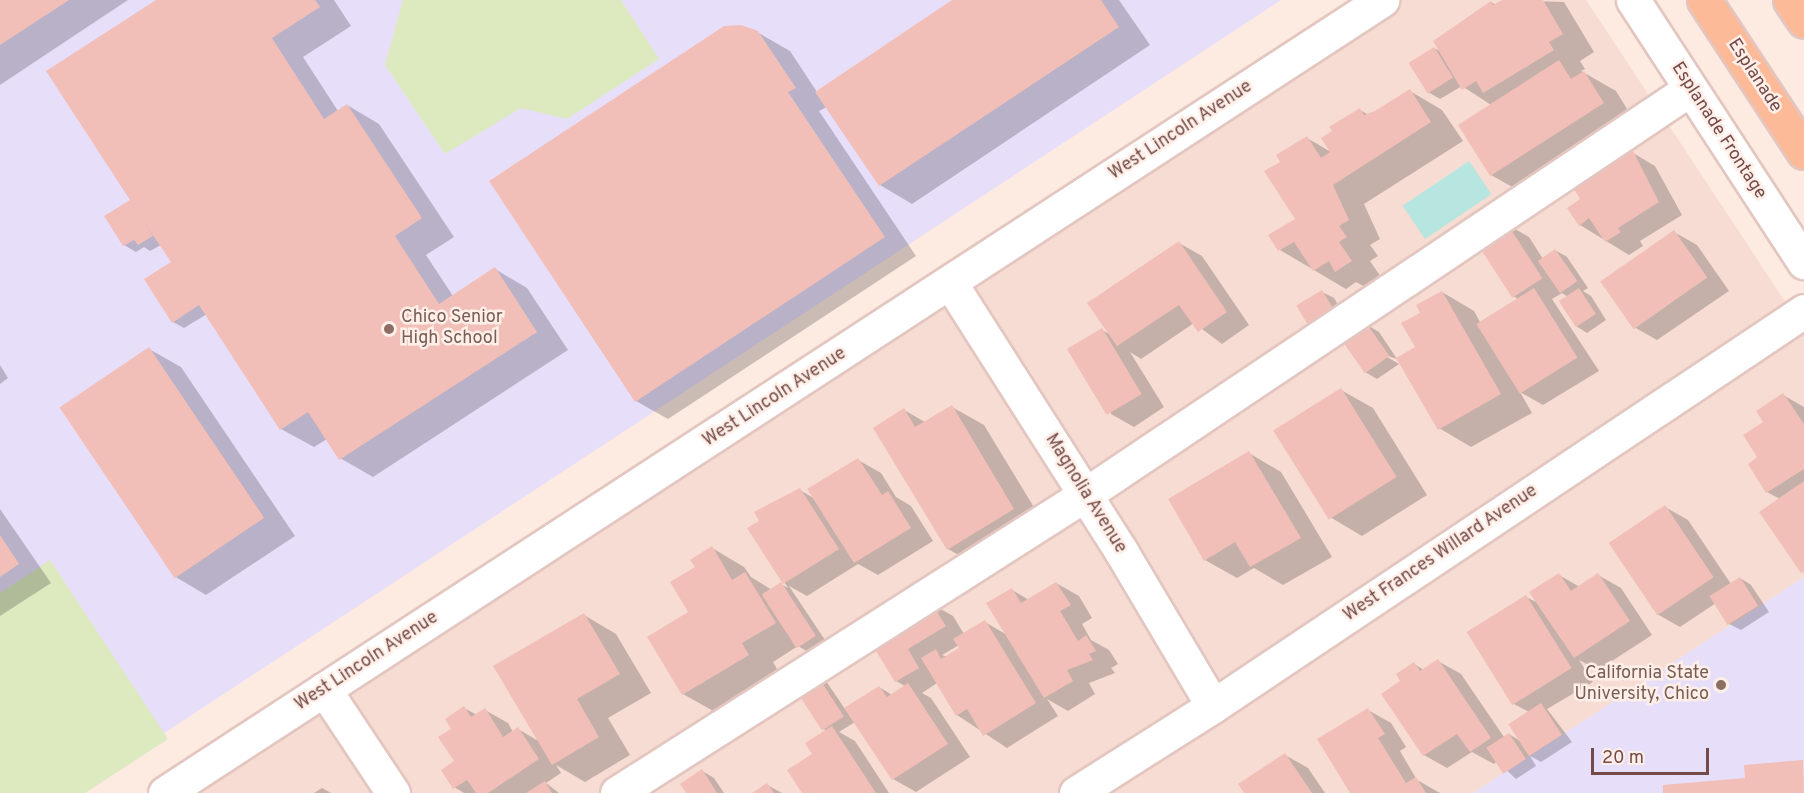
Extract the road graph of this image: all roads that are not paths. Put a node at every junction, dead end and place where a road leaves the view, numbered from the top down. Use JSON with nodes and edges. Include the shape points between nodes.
{"nodes":[{"id":1,"x":1382,"y":0,"type":"edge"},
{"id":2,"x":1633,"y":0,"type":"edge"},
{"id":3,"x":1704,"y":0,"type":"edge"},
{"id":4,"x":1790,"y":0,"type":"edge"},
{"id":5,"x":1804,"y":21,"type":"edge"},
{"id":6,"x":1690,"y":89,"type":"junction"},
{"id":7,"x":1804,"y":152,"type":"edge"},
{"id":8,"x":1804,"y":262,"type":"edge"},
{"id":9,"x":951,"y":284,"type":"junction"},
{"id":10,"x":1804,"y":311,"type":"edge"},
{"id":11,"x":1086,"y":494,"type":"junction"},
{"id":12,"x":324,"y":689,"type":"junction"},
{"id":13,"x":1213,"y":706,"type":"junction"},
{"id":14,"x":165,"y":793,"type":"edge"},
{"id":15,"x":393,"y":793,"type":"edge"},
{"id":16,"x":616,"y":793,"type":"edge"},
{"id":17,"x":1076,"y":793,"type":"edge"}],
"edges":[{"from":1,"to":9,"type":"street","name":"West Lincoln Avenue"},
{"from":2,"to":6,"type":"street","name":"Esplanade Frontage"},
{"from":3,"to":7,"type":"main road","name":"Esplanade"},
{"from":4,"to":5,"type":"main road"},
{"from":6,"to":8,"type":"street","name":"Esplanade Frontage"},
{"from":6,"to":11,"type":"street"},
{"from":9,"to":11,"type":"street","name":"Magnolia Avenue"},
{"from":9,"to":12,"type":"street","name":"West Lincoln Avenue"},
{"from":10,"to":13,"type":"street","name":"West Frances Willard Avenue"},
{"from":11,"to":13,"type":"street","name":"Magnolia Avenue"},
{"from":11,"to":16,"type":"street"},
{"from":12,"to":14,"type":"street","name":"West Lincoln Avenue"},
{"from":12,"to":15,"type":"street"},
{"from":13,"to":17,"type":"street","name":"West Frances Willard Avenue"}]}
